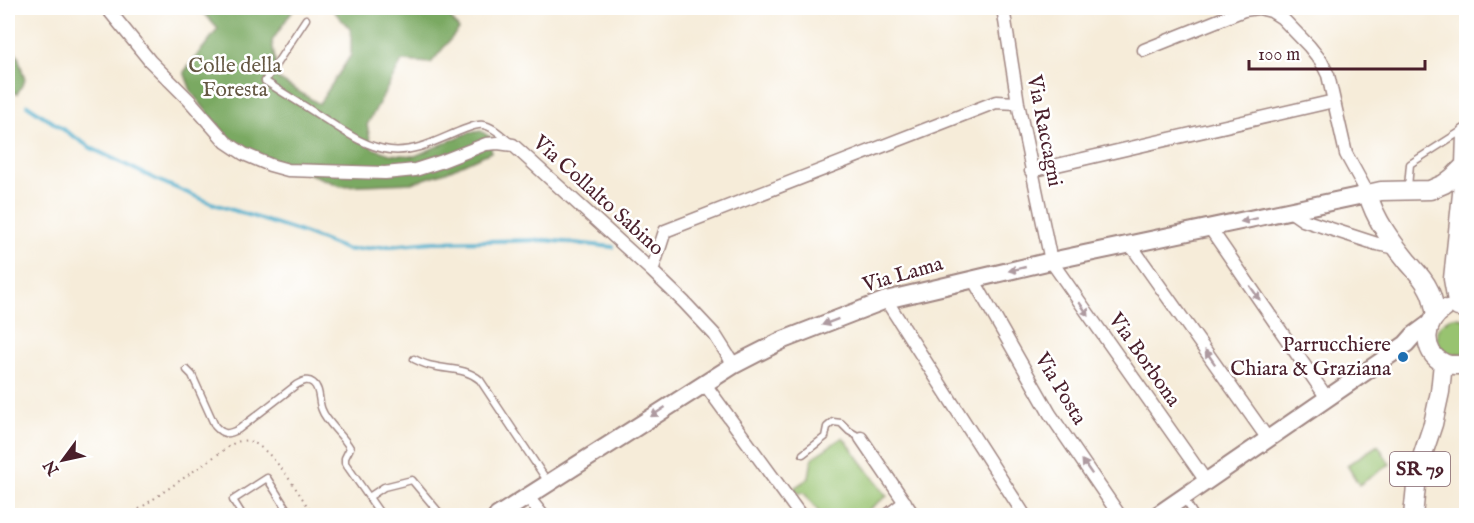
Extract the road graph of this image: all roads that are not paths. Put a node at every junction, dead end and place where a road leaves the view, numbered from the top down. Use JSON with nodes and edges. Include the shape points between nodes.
{"nodes":[{"id":1,"x":106,"y":8,"type":"edge"},
{"id":2,"x":1003,"y":8,"type":"edge"},
{"id":3,"x":1258,"y":8,"type":"edge"},
{"id":4,"x":306,"y":19,"type":"dead end"},
{"id":5,"x":1144,"y":50,"type":"dead end"},
{"id":6,"x":1334,"y":101,"type":"junction"},
{"id":7,"x":1018,"y":103,"type":"junction"},
{"id":8,"x":1467,"y":128,"type":"edge"},
{"id":9,"x":1467,"y":134,"type":"edge"},
{"id":10,"x":513,"y":145,"type":"junction"},
{"id":11,"x":1465,"y":165,"type":"edge"},
{"id":12,"x":1031,"y":171,"type":"junction"},
{"id":13,"x":1407,"y":190,"type":"junction"},
{"id":14,"x":1430,"y":190,"type":"junction"},
{"id":15,"x":1368,"y":194,"type":"junction"},
{"id":16,"x":1464,"y":195,"type":"edge"},
{"id":17,"x":1290,"y":212,"type":"junction"},
{"id":18,"x":1210,"y":228,"type":"junction"},
{"id":19,"x":1130,"y":244,"type":"junction"},
{"id":20,"x":1397,"y":248,"type":"junction"},
{"id":21,"x":1051,"y":261,"type":"junction"},
{"id":22,"x":652,"y":271,"type":"junction"},
{"id":23,"x":973,"y":279,"type":"junction"},
{"id":24,"x":1453,"y":282,"type":"junction"},
{"id":25,"x":1430,"y":291,"type":"junction"},
{"id":26,"x":886,"y":300,"type":"junction"},
{"id":27,"x":1462,"y":308,"type":"edge"},
{"id":28,"x":1431,"y":326,"type":"junction"},
{"id":29,"x":414,"y":359,"type":"dead end"},
{"id":30,"x":1443,"y":363,"type":"junction"},
{"id":31,"x":1464,"y":364,"type":"edge"},
{"id":32,"x":734,"y":365,"type":"junction"},
{"id":33,"x":187,"y":370,"type":"dead end"},
{"id":34,"x":704,"y":382,"type":"junction"},
{"id":35,"x":1327,"y":398,"type":"junction"},
{"id":36,"x":1433,"y":424,"type":"junction"},
{"id":37,"x":861,"y":438,"type":"joint"},
{"id":38,"x":1268,"y":439,"type":"junction"},
{"id":39,"x":803,"y":454,"type":"dead end"},
{"id":40,"x":1206,"y":481,"type":"junction"},
{"id":41,"x":549,"y":482,"type":"junction"},
{"id":42,"x":528,"y":496,"type":"junction"},
{"id":43,"x":369,"y":497,"type":"junction"},
{"id":44,"x":1183,"y":497,"type":"junction"},
{"id":45,"x":905,"y":502,"type":"junction"},
{"id":46,"x":243,"y":516,"type":"edge"},
{"id":47,"x":291,"y":516,"type":"edge"},
{"id":48,"x":382,"y":516,"type":"edge"},
{"id":49,"x":442,"y":516,"type":"edge"},
{"id":50,"x":497,"y":516,"type":"edge"},
{"id":51,"x":543,"y":516,"type":"edge"},
{"id":52,"x":801,"y":516,"type":"edge"},
{"id":53,"x":887,"y":516,"type":"edge"},
{"id":54,"x":914,"y":516,"type":"edge"},
{"id":55,"x":1025,"y":516,"type":"edge"},
{"id":56,"x":1120,"y":516,"type":"edge"},
{"id":57,"x":1156,"y":516,"type":"edge"},
{"id":58,"x":1195,"y":516,"type":"edge"},
{"id":59,"x":1413,"y":516,"type":"edge"}],
"edges":[{"from":1,"to":10,"type":"street","name":"Via Collalto Sabino","via":[[226,142],[270,165],[288,170],[385,173],[415,170],[486,144]]},
{"from":2,"to":7,"type":"street","name":"Via Raccagni"},
{"from":3,"to":5,"type":"street"},
{"from":3,"to":6,"type":"street","via":[[1282,18],[1309,46],[1328,75]]},
{"from":4,"to":10,"type":"lane","via":[[265,81],[356,139],[379,148],[410,150],[478,124],[493,129]]},
{"from":6,"to":12,"type":"street"},
{"from":6,"to":15,"type":"street","via":[[1346,154]]},
{"from":7,"to":12,"type":"street","name":"Via Raccagni"},
{"from":7,"to":22,"type":"street","via":[[996,102],[665,231]]},
{"from":8,"to":13,"type":"lane","via":[[1410,164]]},
{"from":9,"to":11,"type":"main road"},
{"from":10,"to":22,"type":"street","name":"Via Collalto Sabino"},
{"from":11,"to":14,"type":"main road","via":[[1444,184]]},
{"from":11,"to":16,"type":"main road"},
{"from":12,"to":21,"type":"street","name":"Via Raccagni"},
{"from":13,"to":14,"type":"main road","name":"Via Lama"},
{"from":13,"to":15,"type":"main road","name":"Via Lama"},
{"from":14,"to":16,"type":"main road","via":[[1455,198]]},
{"from":15,"to":17,"type":"main road","name":"Via Lama"},
{"from":15,"to":20,"type":"main road"},
{"from":16,"to":24,"type":"main road"},
{"from":17,"to":18,"type":"main road","name":"Via Lama","one_way":true},
{"from":17,"to":20,"type":"street","via":[[1303,220]]},
{"from":18,"to":19,"type":"main road","name":"Via Lama"},
{"from":18,"to":35,"type":"street","one_way":true},
{"from":19,"to":21,"type":"main road","name":"Via Lama"},
{"from":38,"to":19,"type":"street","one_way":true},
{"from":20,"to":25,"type":"main road"},
{"from":21,"to":23,"type":"main road","name":"Via Lama","one_way":true},
{"from":21,"to":40,"type":"street","name":"Via Borbona","one_way":true},
{"from":22,"to":32,"type":"street","name":"Via Collalto Sabino","via":[[715,335]]},
{"from":23,"to":26,"type":"main road","name":"Via Lama"},
{"from":56,"to":23,"type":"street","name":"Via Posta","one_way":true,"via":[[1050,414]]},
{"from":24,"to":25,"type":"main road","via":[[1446,289]]},
{"from":24,"to":27,"type":"main road"},
{"from":25,"to":28,"type":"main road"},
{"from":26,"to":32,"type":"main road","name":"Via Lama","one_way":true,"via":[[783,340]]},
{"from":26,"to":55,"type":"street"},
{"from":27,"to":28,"type":"main road","via":[[1449,307]]},
{"from":28,"to":30,"type":"main road","via":[[1432,354]]},
{"from":28,"to":35,"type":"main road"},
{"from":29,"to":41,"type":"lane","via":[[467,372],[480,380]]},
{"from":30,"to":31,"type":"main road"},
{"from":30,"to":36,"type":"main road","number":"SR 79"},
{"from":31,"to":36,"type":"main road","number":"SR 79"},
{"from":32,"to":34,"type":"main road","name":"Via Lama"},
{"from":33,"to":43,"type":"lane","via":[[215,426],[225,433],[239,429],[296,385],[305,380],[311,382],[318,389],[322,412],[350,448],[345,463]]},
{"from":34,"to":41,"type":"main road","name":"Via Lama","one_way":true},
{"from":34,"to":52,"type":"street"},
{"from":35,"to":38,"type":"main road"},
{"from":36,"to":59,"type":"main road","number":"SR 79","via":[[1416,486]]},
{"from":37,"to":39,"type":"lane","via":[[841,423],[833,422],[825,437]]},
{"from":37,"to":45,"type":"street"},
{"from":38,"to":40,"type":"main road"},
{"from":40,"to":44,"type":"main road"},
{"from":41,"to":42,"type":"main road","name":"Via Lama"},
{"from":42,"to":50,"type":"main road","name":"Via Lama"},
{"from":42,"to":51,"type":"street"},
{"from":43,"to":48,"type":"lane"},
{"from":43,"to":49,"type":"lane","via":[[384,487],[412,480]]},
{"from":44,"to":57,"type":"main road"},
{"from":44,"to":58,"type":"lane"},
{"from":45,"to":53,"type":"street"},
{"from":45,"to":54,"type":"street"},
{"from":46,"to":47,"type":"lane","via":[[233,500],[267,478]]}]}
